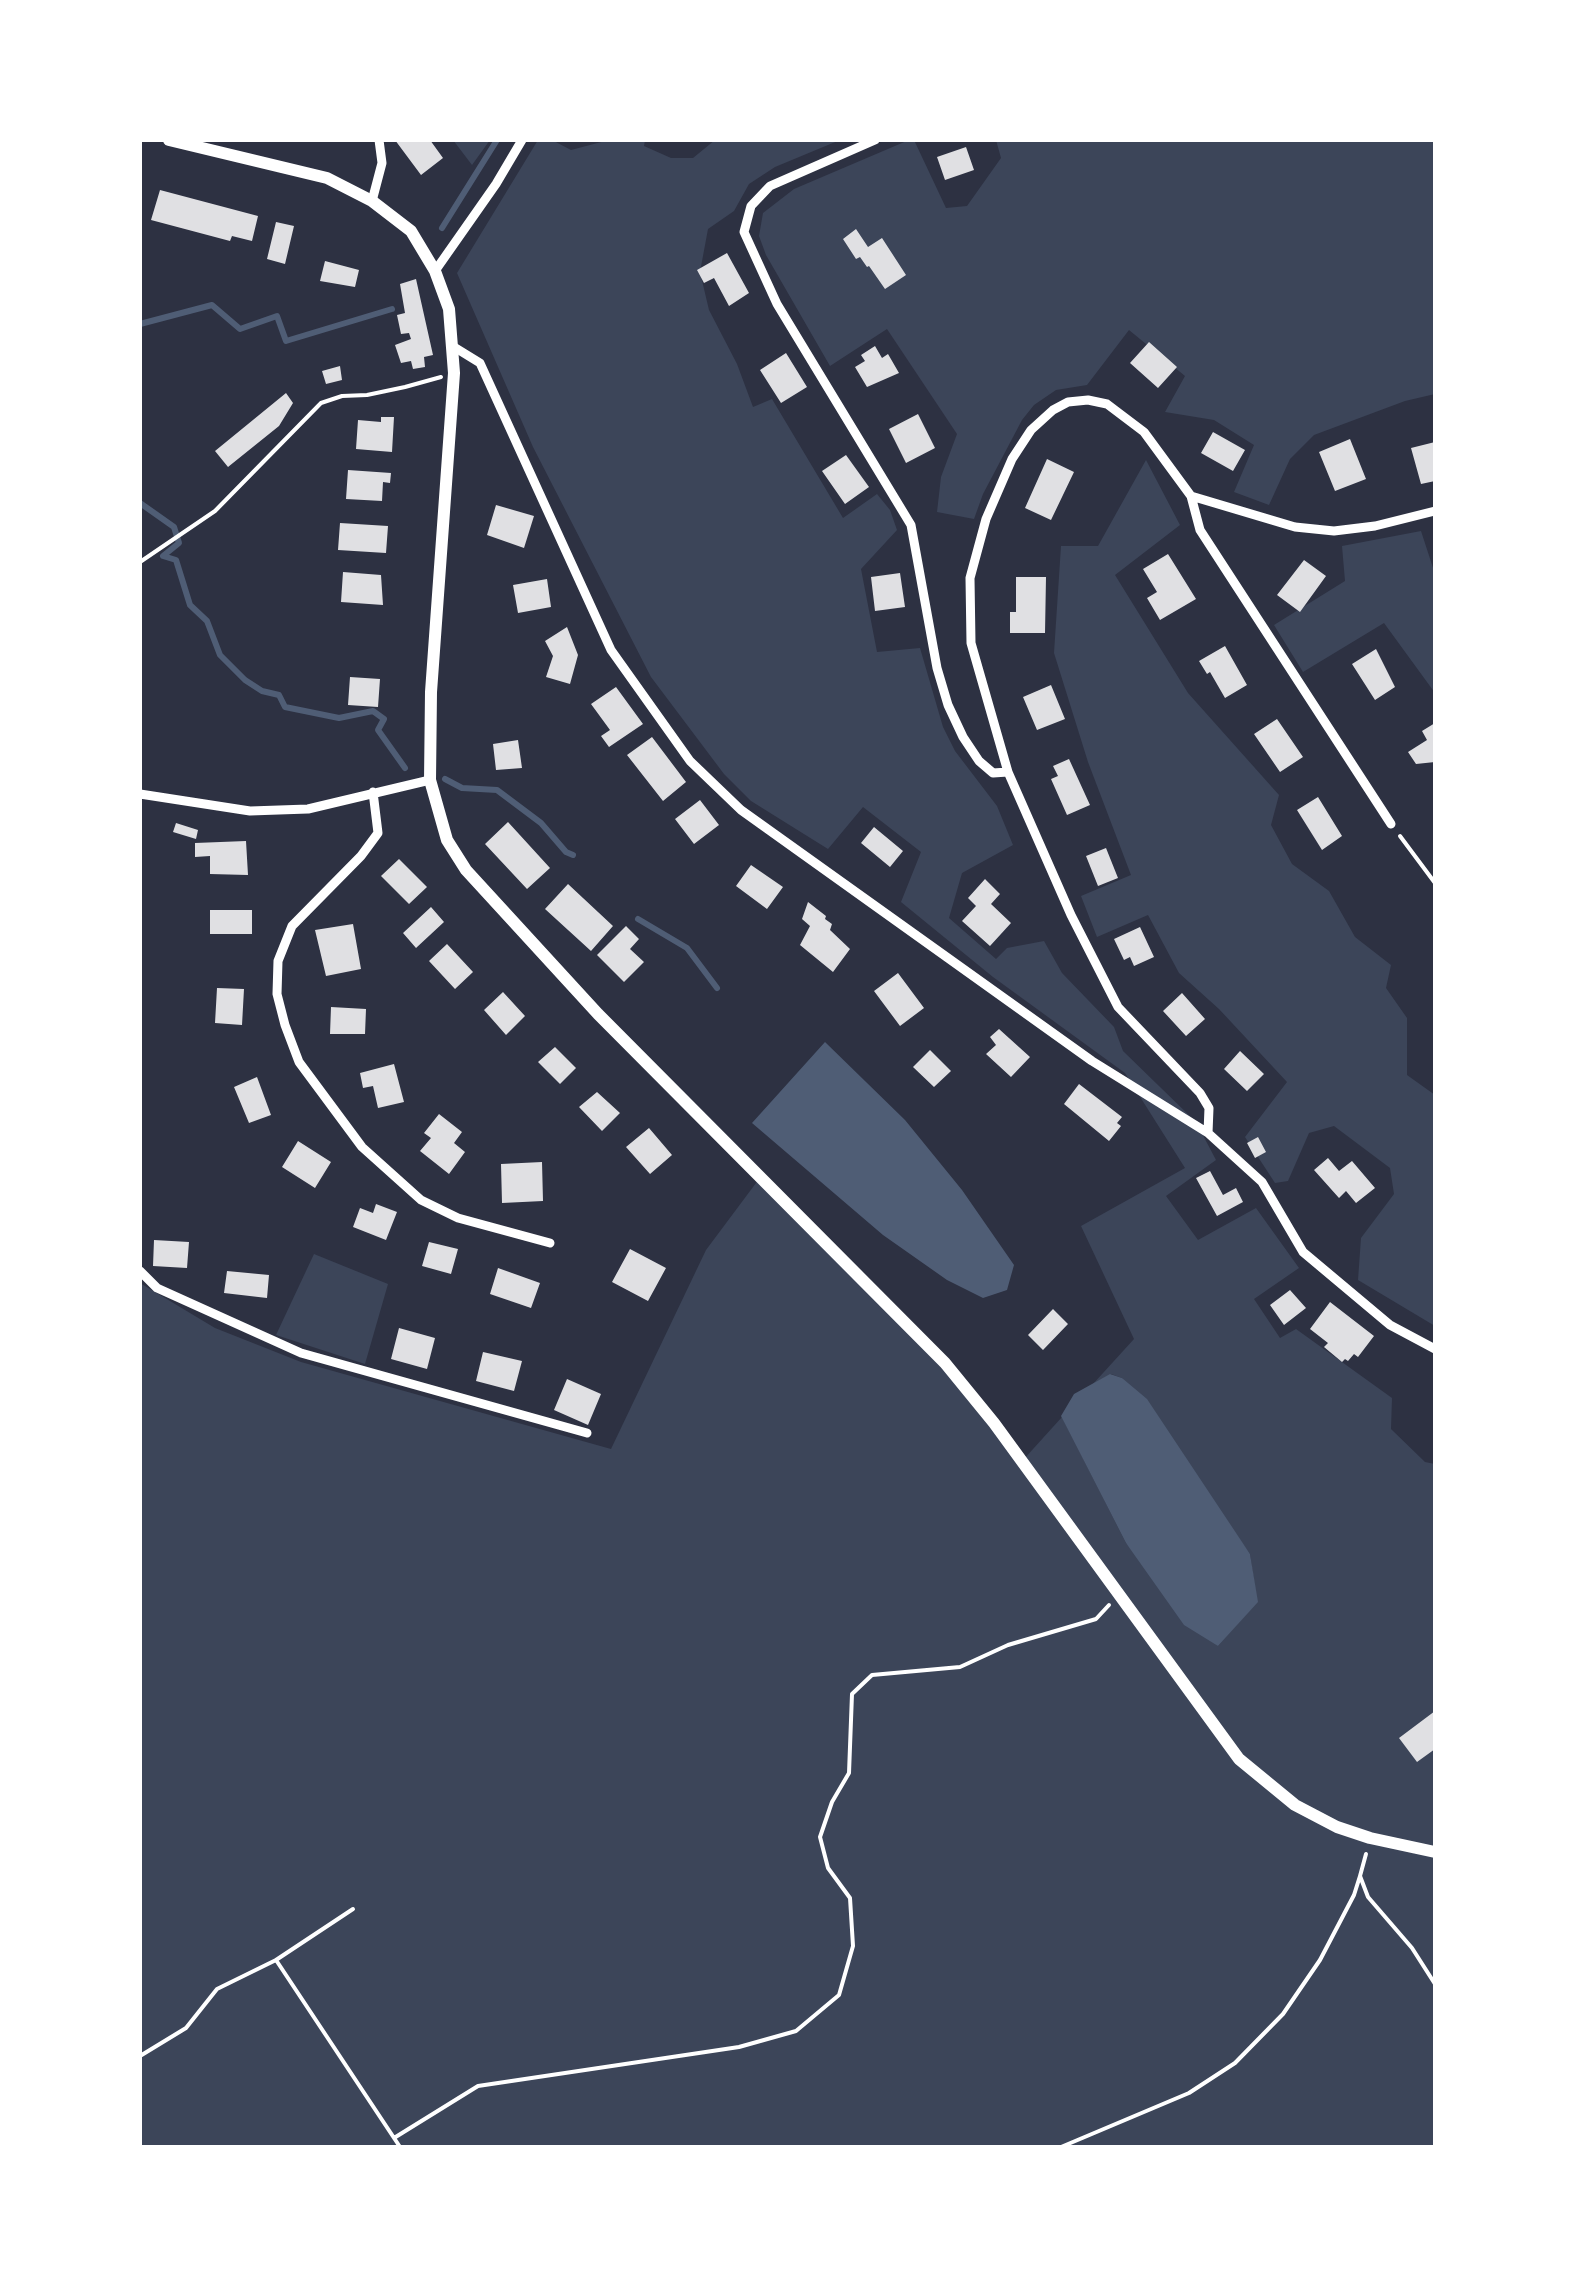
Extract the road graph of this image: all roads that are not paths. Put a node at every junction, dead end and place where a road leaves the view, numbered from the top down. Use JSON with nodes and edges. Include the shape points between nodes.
{"nodes":[{"id":1,"x":168,"y":140,"type":"edge"},
{"id":2,"x":379,"y":140,"type":"edge"},
{"id":3,"x":522,"y":140,"type":"edge"},
{"id":4,"x":874,"y":140,"type":"edge"},
{"id":5,"x":372,"y":201,"type":"junction"},
{"id":6,"x":435,"y":271,"type":"junction"},
{"id":7,"x":454,"y":347,"type":"junction"},
{"id":8,"x":1191,"y":496,"type":"junction"},
{"id":9,"x":1435,"y":511,"type":"edge"},
{"id":10,"x":1008,"y":772,"type":"junction"},
{"id":11,"x":430,"y":780,"type":"junction"},
{"id":12,"x":373,"y":792,"type":"junction"},
{"id":13,"x":140,"y":794,"type":"edge"},
{"id":14,"x":1392,"y":824,"type":"road end"},
{"id":15,"x":1208,"y":1133,"type":"junction"},
{"id":16,"x":550,"y":1243,"type":"dead end"},
{"id":17,"x":140,"y":1271,"type":"edge"},
{"id":18,"x":1435,"y":1349,"type":"edge"},
{"id":19,"x":587,"y":1433,"type":"dead end"},
{"id":20,"x":1435,"y":1852,"type":"edge"}],
"edges":[{"from":1,"to":5,"type":"main road","via":[[327,178]]},
{"from":2,"to":5,"type":"street","via":[[382,163]]},
{"from":3,"to":6,"type":"street"},
{"from":4,"to":10,"type":"street","via":[[758,194],[744,232],[777,304],[911,525],[937,668],[963,737],[993,773]]},
{"from":5,"to":6,"type":"main road","via":[[410,231]]},
{"from":6,"to":7,"type":"main road"},
{"from":7,"to":11,"type":"main road"},
{"from":7,"to":15,"type":"street","via":[[480,364],[611,650],[690,760],[740,810],[1092,1061]]},
{"from":8,"to":9,"type":"street","via":[[1295,527],[1334,531]]},
{"from":8,"to":10,"type":"street","via":[[1144,432],[1106,404],[1068,402],[1031,430],[986,519],[970,578],[971,643]]},
{"from":8,"to":14,"type":"street","via":[[1200,530]]},
{"from":10,"to":15,"type":"street","via":[[1118,1006],[1200,1093],[1210,1108]]},
{"from":11,"to":12,"type":"street"},
{"from":11,"to":20,"type":"main road","via":[[447,840],[491,901],[944,1362],[1239,1759],[1295,1805],[1337,1827]]},
{"from":12,"to":13,"type":"street","via":[[308,808],[250,811]]},
{"from":12,"to":16,"type":"street","via":[[378,833],[292,926],[278,961],[277,994],[299,1062],[362,1147],[421,1200],[458,1218]]},
{"from":15,"to":18,"type":"street","via":[[1262,1182],[1303,1252],[1390,1325]]},
{"from":17,"to":19,"type":"street","via":[[157,1288],[301,1353]]}]}
